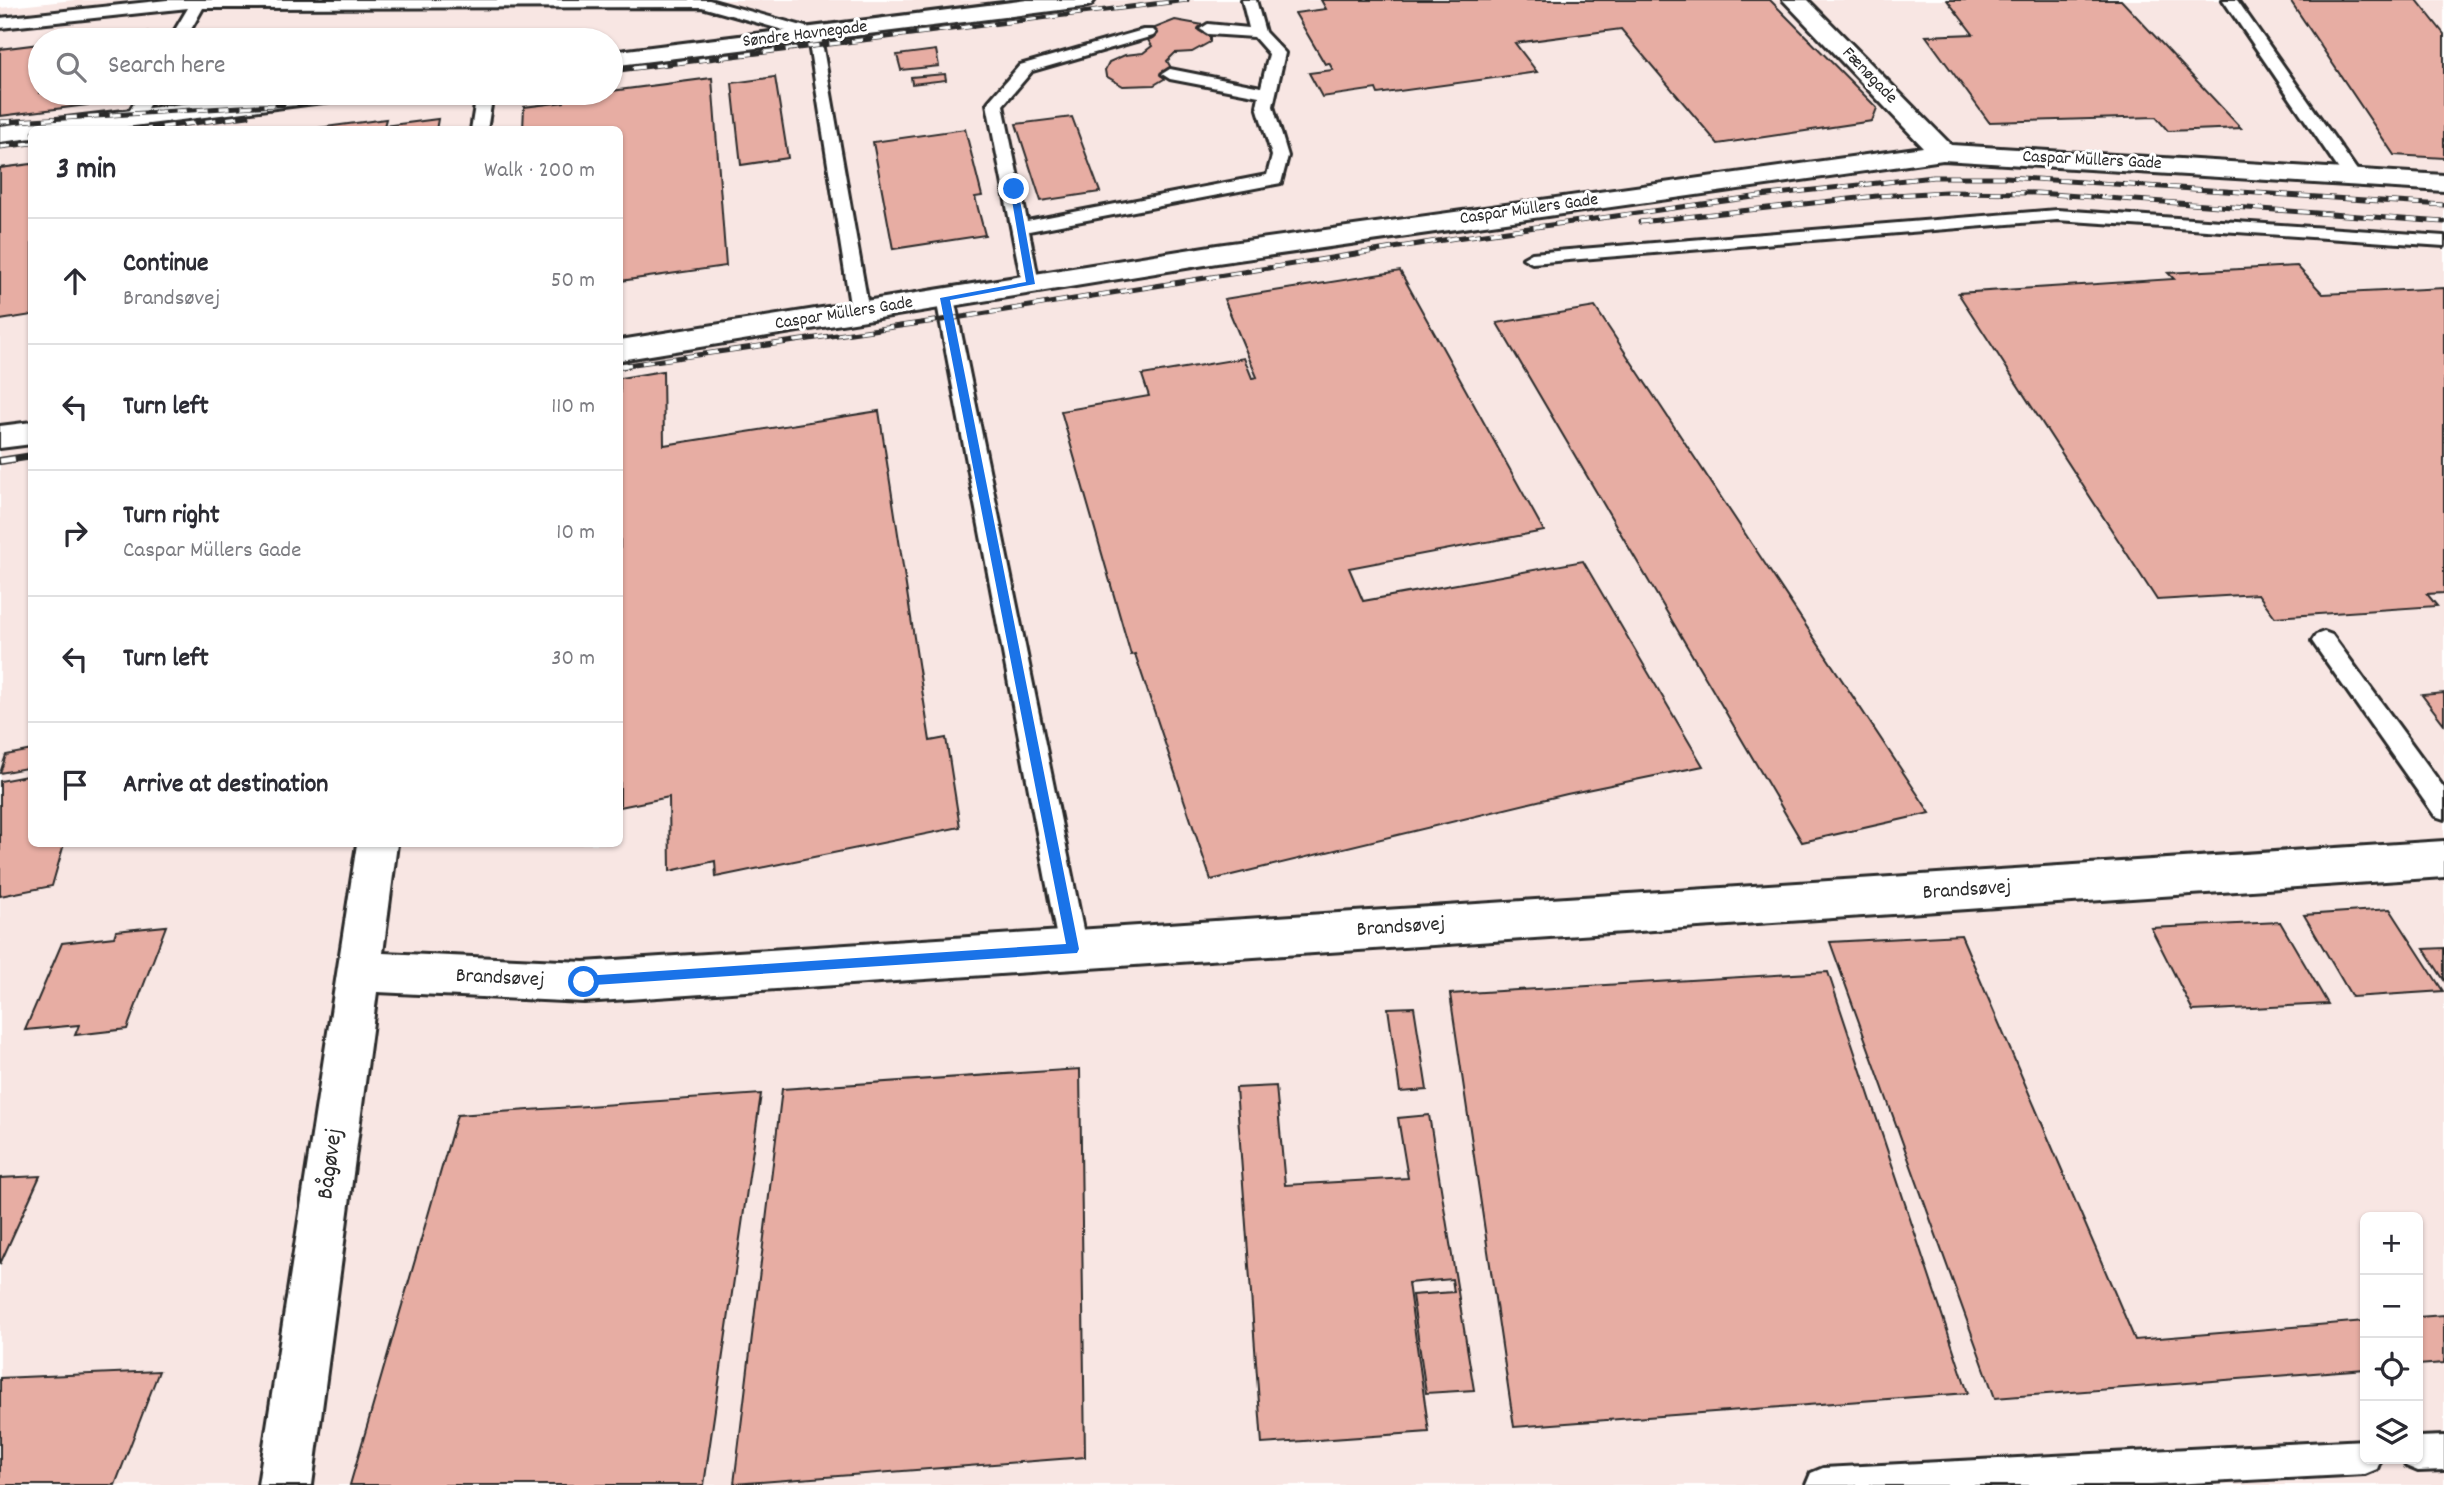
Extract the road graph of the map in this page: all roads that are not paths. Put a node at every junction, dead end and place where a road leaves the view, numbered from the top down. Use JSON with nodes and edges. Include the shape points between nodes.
{"nodes":[{"id":1,"x":1083,"y":0,"type":"edge"},
{"id":2,"x":1250,"y":0,"type":"edge"},
{"id":3,"x":1795,"y":0,"type":"edge"},
{"id":4,"x":2230,"y":0,"type":"edge"},
{"id":5,"x":197,"y":5,"type":"junction"},
{"id":6,"x":0,"y":23,"type":"edge"},
{"id":7,"x":184,"y":28,"type":"edge"},
{"id":8,"x":1208,"y":29,"type":"dead end"},
{"id":9,"x":1149,"y":33,"type":"dead end"},
{"id":10,"x":1258,"y":33,"type":"junction"},
{"id":11,"x":815,"y":34,"type":"junction"},
{"id":12,"x":623,"y":58,"type":"edge"},
{"id":13,"x":1061,"y":58,"type":"junction"},
{"id":14,"x":1109,"y":62,"type":"dead end"},
{"id":15,"x":1170,"y":74,"type":"dead end"},
{"id":16,"x":1268,"y":93,"type":"junction"},
{"id":17,"x":141,"y":105,"type":"edge"},
{"id":18,"x":232,"y":105,"type":"edge"},
{"id":19,"x":483,"y":105,"type":"edge"},
{"id":20,"x":134,"y":117,"type":"junction"},
{"id":21,"x":65,"y":126,"type":"edge"},
{"id":22,"x":480,"y":126,"type":"edge"},
{"id":23,"x":28,"y":131,"type":"edge"},
{"id":24,"x":0,"y":134,"type":"edge"},
{"id":25,"x":1943,"y":152,"type":"junction"},
{"id":26,"x":2352,"y":176,"type":"junction"},
{"id":27,"x":2444,"y":183,"type":"edge"},
{"id":28,"x":1021,"y":227,"type":"junction"},
{"id":29,"x":2444,"y":241,"type":"edge"},
{"id":30,"x":1532,"y":258,"type":"dead end"},
{"id":31,"x":1030,"y":284,"type":"junction"},
{"id":32,"x":945,"y":298,"type":"junction"},
{"id":33,"x":860,"y":311,"type":"junction"},
{"id":34,"x":623,"y":350,"type":"edge"},
{"id":35,"x":28,"y":434,"type":"edge"},
{"id":36,"x":0,"y":437,"type":"edge"},
{"id":37,"x":2324,"y":641,"type":"dead end"},
{"id":38,"x":2444,"y":808,"type":"edge"},
{"id":39,"x":377,"y":847,"type":"edge"},
{"id":40,"x":2444,"y":859,"type":"edge"},
{"id":41,"x":1073,"y":949,"type":"junction"},
{"id":42,"x":358,"y":972,"type":"junction"},
{"id":43,"x":2444,"y":1452,"type":"edge"},
{"id":44,"x":2423,"y":1454,"type":"edge"},
{"id":45,"x":2360,"y":1457,"type":"edge"},
{"id":46,"x":285,"y":1485,"type":"edge"},
{"id":47,"x":1823,"y":1485,"type":"edge"}],
"edges":[{"from":1,"to":11,"type":"street","name":"Søndre Havnegade"},
{"from":2,"to":10,"type":"lane"},
{"from":3,"to":25,"type":"street","name":"Fænøgade"},
{"from":4,"to":26,"type":"lane"},
{"from":5,"to":6,"type":"lane"},
{"from":5,"to":7,"type":"lane"},
{"from":5,"to":11,"type":"lane","via":[[703,3]]},
{"from":8,"to":10,"type":"lane"},
{"from":9,"to":13,"type":"lane"},
{"from":10,"to":16,"type":"lane","via":[[1277,53]]},
{"from":11,"to":12,"type":"street","name":"Søndre Havnegade"},
{"from":11,"to":33,"type":"lane"},
{"from":13,"to":14,"type":"lane"},
{"from":13,"to":28,"type":"lane","via":[[1026,68],[995,104]]},
{"from":15,"to":16,"type":"lane"},
{"from":16,"to":28,"type":"lane","via":[[1265,106],[1280,156],[1275,180]]},
{"from":17,"to":20,"type":"lane"},
{"from":18,"to":20,"type":"street"},
{"from":19,"to":22,"type":"lane"},
{"from":20,"to":21,"type":"street"},
{"from":23,"to":24,"type":"street"},
{"from":25,"to":26,"type":"street","name":"Caspar Müllers Gade"},
{"from":25,"to":31,"type":"street","name":"Caspar Müllers Gade"},
{"from":26,"to":27,"type":"street","name":"Caspar Müllers Gade"},
{"from":28,"to":31,"type":"lane"},
{"from":29,"to":30,"type":"lane","via":[[2057,215]]},
{"from":31,"to":32,"type":"street","name":"Caspar Müllers Gade"},
{"from":32,"to":33,"type":"street","name":"Caspar Müllers Gade"},
{"from":32,"to":41,"type":"lane"},
{"from":33,"to":34,"type":"street","name":"Caspar Müllers Gade"},
{"from":35,"to":36,"type":"street"},
{"from":37,"to":38,"type":"lane"},
{"from":39,"to":42,"type":"street","name":"Bågøvej"},
{"from":40,"to":41,"type":"street","name":"Brandsøvej"},
{"from":41,"to":42,"type":"street","name":"Brandsøvej","via":[[584,982]]},
{"from":42,"to":46,"type":"street","name":"Bågøvej"},
{"from":43,"to":44,"type":"lane"},
{"from":45,"to":47,"type":"lane"}]}
